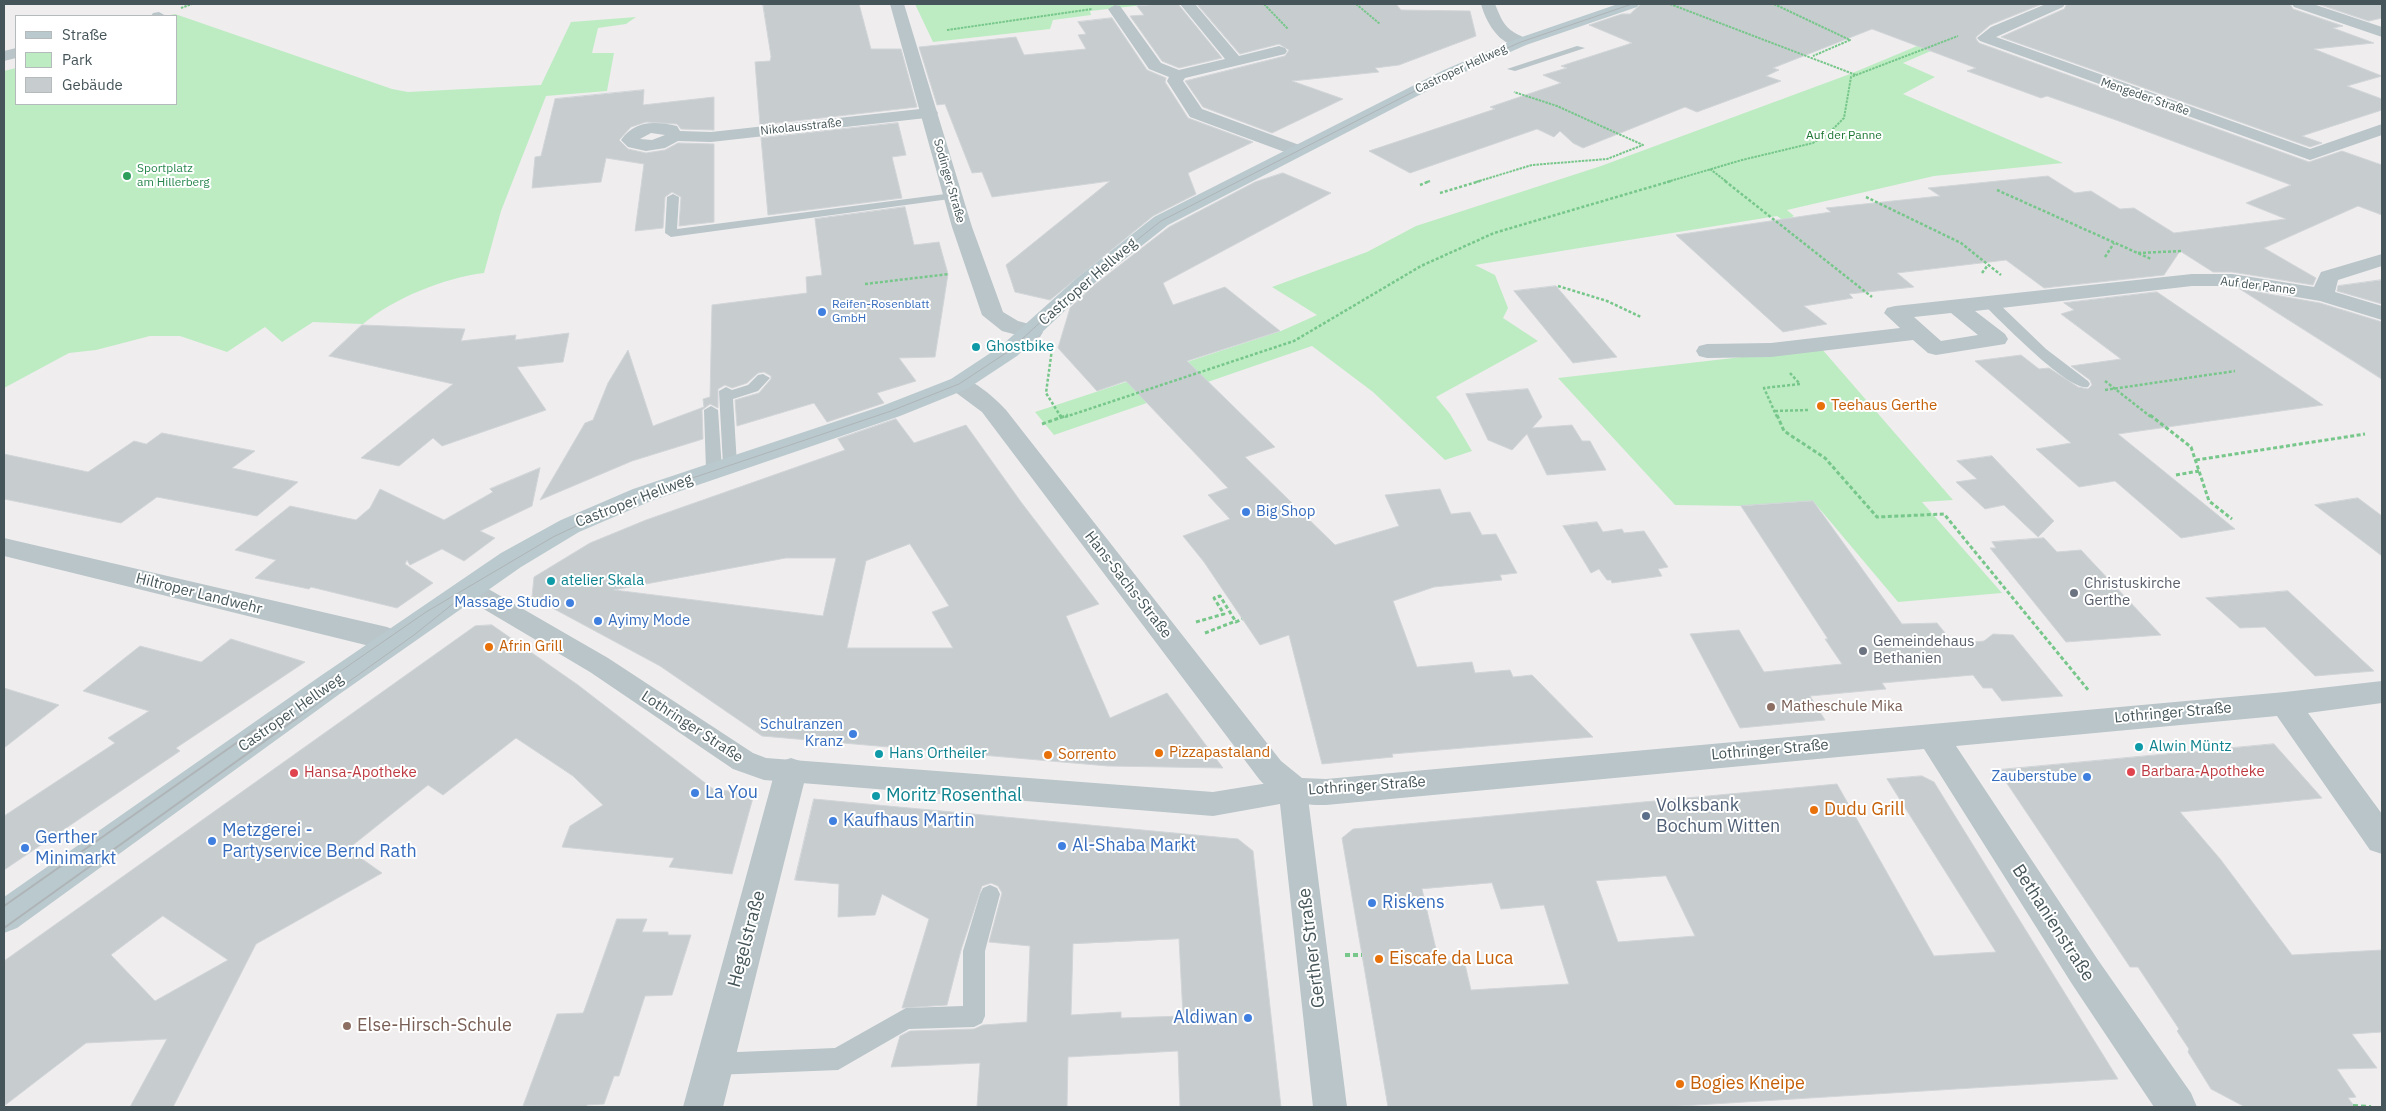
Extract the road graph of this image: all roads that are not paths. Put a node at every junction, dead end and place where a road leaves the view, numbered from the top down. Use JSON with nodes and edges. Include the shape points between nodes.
{"nodes":[{"id":1,"x":897,"y":4,"type":"edge"},
{"id":2,"x":1187,"y":4,"type":"edge"},
{"id":3,"x":1488,"y":4,"type":"edge"},
{"id":4,"x":1632,"y":4,"type":"edge"},
{"id":5,"x":2058,"y":4,"type":"edge"},
{"id":6,"x":2299,"y":4,"type":"edge"},
{"id":7,"x":1115,"y":9,"type":"road end"},
{"id":8,"x":2382,"y":32,"type":"edge"},
{"id":9,"x":1520,"y":42,"type":"junction"},
{"id":10,"x":1580,"y":48,"type":"dead end"},
{"id":11,"x":1280,"y":51,"type":"dead end"},
{"id":12,"x":1236,"y":62,"type":"junction"},
{"id":13,"x":1512,"y":69,"type":"dead end"},
{"id":14,"x":1178,"y":75,"type":"junction"},
{"id":15,"x":929,"y":113,"type":"junction"},
{"id":16,"x":2382,"y":129,"type":"edge"},
{"id":17,"x":674,"y":136,"type":"dead end"},
{"id":18,"x":1296,"y":150,"type":"junction"},
{"id":19,"x":953,"y":196,"type":"junction"},
{"id":20,"x":673,"y":197,"type":"dead end"},
{"id":21,"x":671,"y":233,"type":"junction"},
{"id":22,"x":670,"y":249,"type":"dead end"},
{"id":23,"x":2382,"y":260,"type":"edge"},
{"id":24,"x":2323,"y":295,"type":"junction"},
{"id":25,"x":1990,"y":304,"type":"junction"},
{"id":26,"x":1954,"y":305,"type":"junction"},
{"id":27,"x":2382,"y":313,"type":"edge"},
{"id":28,"x":1032,"y":332,"type":"junction"},
{"id":29,"x":1918,"y":332,"type":"junction"},
{"id":30,"x":1707,"y":351,"type":"dead end"},
{"id":31,"x":763,"y":378,"type":"dead end"},
{"id":32,"x":959,"y":384,"type":"junction"},
{"id":33,"x":2083,"y":384,"type":"dead end"},
{"id":34,"x":711,"y":410,"type":"dead end"},
{"id":35,"x":722,"y":468,"type":"junction"},
{"id":36,"x":4,"y":547,"type":"edge"},
{"id":37,"x":469,"y":589,"type":"junction"},
{"id":38,"x":394,"y":641,"type":"junction"},
{"id":39,"x":2382,"y":692,"type":"edge"},
{"id":40,"x":2286,"y":704,"type":"junction"},
{"id":41,"x":1932,"y":736,"type":"junction"},
{"id":42,"x":791,"y":771,"type":"junction"},
{"id":43,"x":1293,"y":790,"type":"junction"},
{"id":44,"x":2382,"y":840,"type":"edge"},
{"id":45,"x":990,"y":894,"type":"dead end"},
{"id":46,"x":4,"y":917,"type":"edge"},
{"id":47,"x":714,"y":1064,"type":"junction"},
{"id":48,"x":703,"y":1107,"type":"edge"},
{"id":49,"x":1330,"y":1107,"type":"edge"},
{"id":50,"x":2177,"y":1107,"type":"edge"}],
"edges":[{"from":1,"to":15,"type":"street","name":"Sodinger Straße"},
{"from":2,"to":12,"type":"street"},
{"from":3,"to":9,"type":"street","via":[[1496,27]]},
{"from":4,"to":9,"type":"main road","name":"Castroper Hellweg"},
{"from":5,"to":16,"type":"street","name":"Mengeder Straße","via":[[1996,30],[1985,38],[2310,155]]},
{"from":6,"to":8,"type":"street"},
{"from":7,"to":14,"type":"street","via":[[1155,66]]},
{"from":9,"to":18,"type":"main road","name":"Castroper Hellweg"},
{"from":10,"to":13,"type":"lane"},
{"from":11,"to":12,"type":"street"},
{"from":12,"to":14,"type":"street"},
{"from":14,"to":18,"type":"street","via":[[1175,80],[1196,112]]},
{"from":15,"to":17,"type":"street","name":"Nikolausstraße","via":[[711,137]]},
{"from":15,"to":19,"type":"street","name":"Sodinger Straße"},
{"from":18,"to":28,"type":"main road","name":"Castroper Hellweg","via":[[1161,220],[1097,271]]},
{"from":19,"to":21,"type":"lane"},
{"from":19,"to":28,"type":"street","name":"Sodinger Straße","via":[[993,315],[1010,326]]},
{"from":20,"to":21,"type":"lane"},
{"from":21,"to":22,"type":"lane"},
{"from":23,"to":24,"type":"street","via":[[2328,276]]},
{"from":24,"to":25,"type":"street","name":"Auf der Panne","via":[[2232,280],[2192,280]]},
{"from":24,"to":27,"type":"street","name":"Auf der Panne"},
{"from":25,"to":26,"type":"street","name":"Auf der Panne"},
{"from":25,"to":33,"type":"lane"},
{"from":26,"to":29,"type":"street","name":"Auf der Panne","via":[[1895,313]]},
{"from":26,"to":29,"type":"street","via":[[1997,339],[1936,348]]},
{"from":28,"to":32,"type":"main road","name":"Castroper Hellweg"},
{"from":29,"to":30,"type":"street","via":[[1771,350]]},
{"from":31,"to":35,"type":"lane","via":[[753,388],[726,394]]},
{"from":32,"to":35,"type":"main road","name":"Castroper Hellweg","via":[[891,412]]},
{"from":32,"to":43,"type":"street","name":"Hans-Sachs-Straße","via":[[990,407],[1270,770]]},
{"from":34,"to":35,"type":"lane"},
{"from":35,"to":37,"type":"main road","name":"Castroper Hellweg","via":[[642,495],[570,526],[533,546]]},
{"from":36,"to":38,"type":"street","name":"Hiltroper Landwehr"},
{"from":37,"to":38,"type":"main road","name":"Castroper Hellweg"},
{"from":37,"to":42,"type":"street","name":"Lothringer Straße","via":[[599,665],[743,761],[764,769]]},
{"from":38,"to":46,"type":"main road","name":"Castroper Hellweg"},
{"from":39,"to":40,"type":"street","name":"Lothringer Straße"},
{"from":40,"to":41,"type":"street","name":"Lothringer Straße"},
{"from":40,"to":44,"type":"street"},
{"from":41,"to":43,"type":"street","name":"Lothringer Straße","via":[[1326,792]]},
{"from":41,"to":50,"type":"street","name":"Bethanienstraße"},
{"from":42,"to":43,"type":"street","name":"Lothringer Straße","via":[[1213,804]]},
{"from":42,"to":47,"type":"street","name":"Hegelstraße"},
{"from":43,"to":49,"type":"street","name":"Gerther Straße"},
{"from":45,"to":47,"type":"lane","via":[[974,950],[974,1016],[906,1020],[838,1059]]},
{"from":47,"to":48,"type":"street","name":"Hegelstraße"}]}
